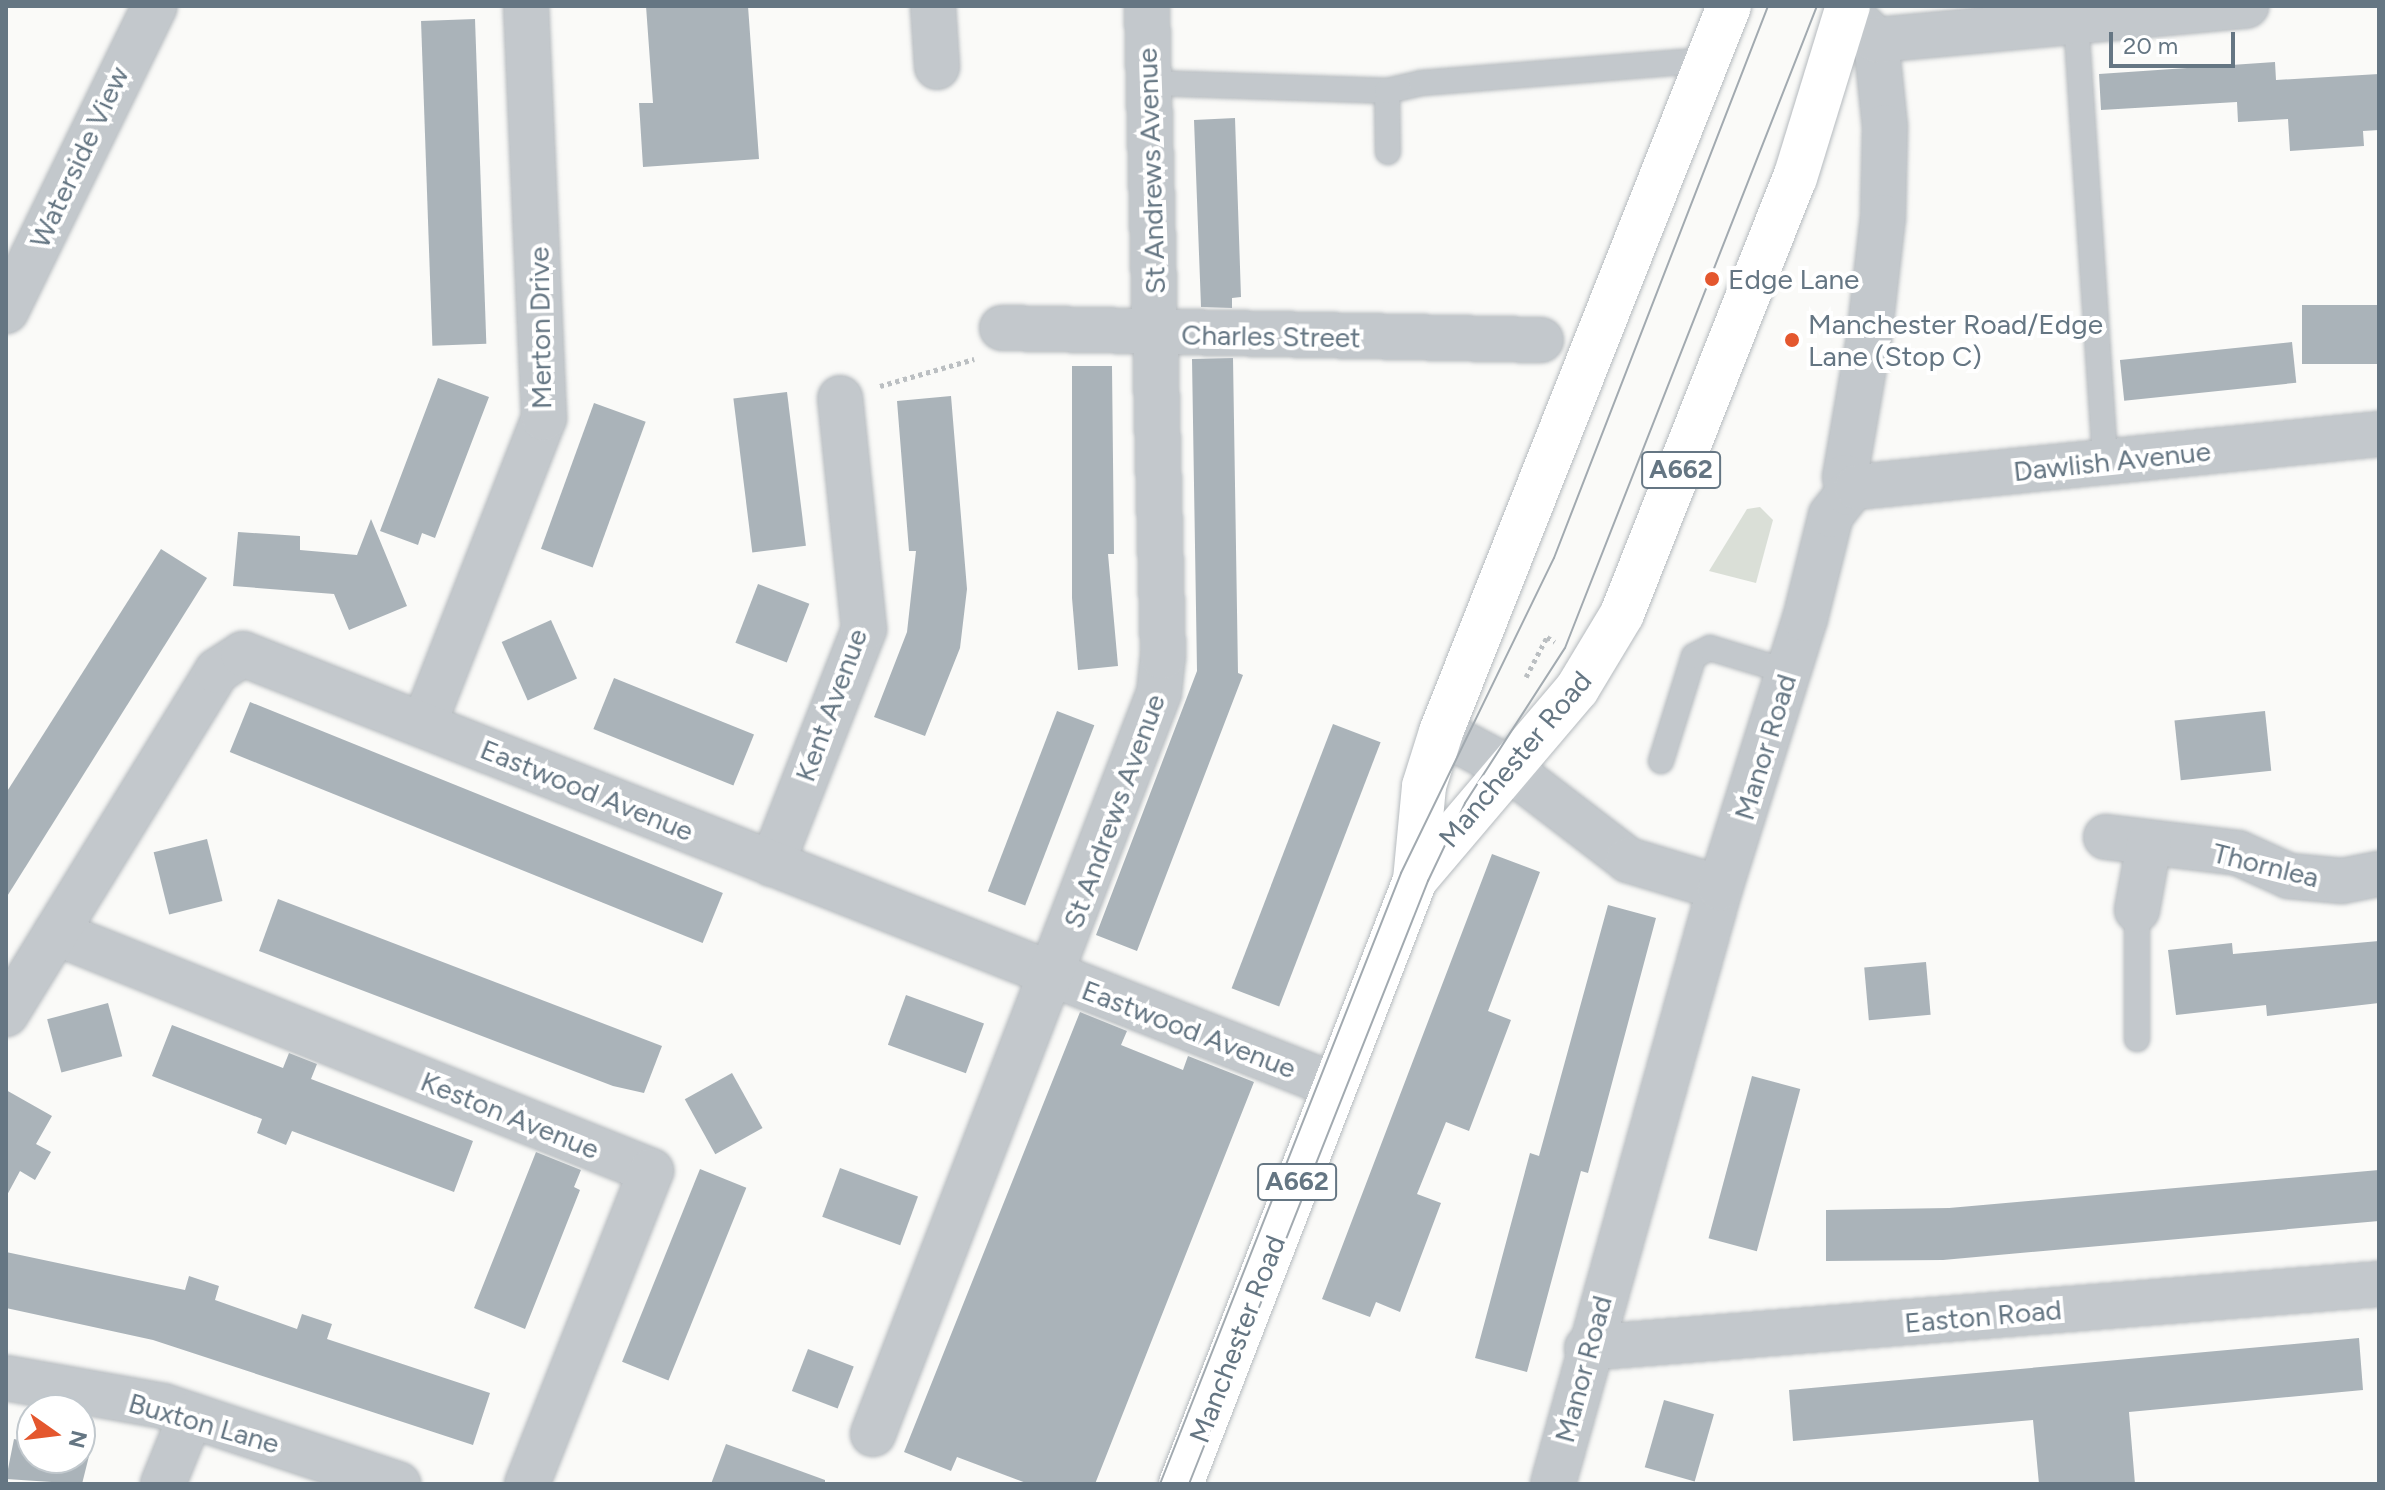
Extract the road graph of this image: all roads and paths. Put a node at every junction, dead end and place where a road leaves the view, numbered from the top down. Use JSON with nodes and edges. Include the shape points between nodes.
{"nodes":[{"id":1,"x":155,"y":6,"type":"edge"},
{"id":2,"x":526,"y":6,"type":"edge"},
{"id":3,"x":933,"y":6,"type":"edge"},
{"id":4,"x":1147,"y":6,"type":"edge"},
{"id":5,"x":1729,"y":6,"type":"edge"},
{"id":6,"x":2246,"y":6,"type":"edge"},
{"id":7,"x":1857,"y":19,"type":"edge"},
{"id":8,"x":2076,"y":21,"type":"junction"},
{"id":9,"x":1708,"y":60,"type":"junction"},
{"id":10,"x":937,"y":67,"type":"dead end"},
{"id":11,"x":1149,"y":83,"type":"junction"},
{"id":12,"x":1387,"y":91,"type":"junction"},
{"id":13,"x":1388,"y":152,"type":"dead end"},
{"id":14,"x":6,"y":311,"type":"edge"},
{"id":15,"x":1002,"y":328,"type":"joint"},
{"id":16,"x":1155,"y":335,"type":"junction"},
{"id":17,"x":1541,"y":340,"type":"dead end"},
{"id":18,"x":840,"y":398,"type":"joint"},
{"id":19,"x":2379,"y":434,"type":"edge"},
{"id":20,"x":2105,"y":462,"type":"junction"},
{"id":21,"x":1848,"y":493,"type":"junction"},
{"id":22,"x":1592,"y":666,"type":"junction"},
{"id":23,"x":1468,"y":667,"type":"junction"},
{"id":24,"x":1789,"y":672,"type":"junction"},
{"id":25,"x":424,"y":724,"type":"junction"},
{"id":26,"x":1441,"y":732,"type":"junction"},
{"id":27,"x":1661,"y":761,"type":"dead end"},
{"id":28,"x":1507,"y":767,"type":"junction"},
{"id":29,"x":2106,"y":837,"type":"dead end"},
{"id":30,"x":2149,"y":844,"type":"junction"},
{"id":31,"x":772,"y":864,"type":"junction"},
{"id":32,"x":2379,"y":874,"type":"edge"},
{"id":33,"x":1415,"y":880,"type":"junction"},
{"id":34,"x":1720,"y":888,"type":"junction"},
{"id":35,"x":2137,"y":910,"type":"joint"},
{"id":36,"x":56,"y":933,"type":"junction"},
{"id":37,"x":1054,"y":977,"type":"junction"},
{"id":38,"x":6,"y":1014,"type":"edge"},
{"id":39,"x":2137,"y":1039,"type":"dead end"},
{"id":40,"x":1335,"y":1086,"type":"junction"},
{"id":41,"x":2379,"y":1284,"type":"edge"},
{"id":42,"x":1587,"y":1348,"type":"junction"},
{"id":43,"x":6,"y":1378,"type":"edge"},
{"id":44,"x":191,"y":1415,"type":"junction"},
{"id":45,"x":873,"y":1434,"type":"dead end"},
{"id":46,"x":163,"y":1484,"type":"edge"},
{"id":47,"x":398,"y":1484,"type":"edge"},
{"id":48,"x":527,"y":1484,"type":"edge"},
{"id":49,"x":1181,"y":1484,"type":"edge"},
{"id":50,"x":1553,"y":1484,"type":"edge"}],
"edges":[{"from":1,"to":14,"type":"street","name":"Waterside View"},
{"from":2,"to":25,"type":"street","name":"Merton Drive","via":[[544,418]]},
{"from":3,"to":10,"type":"street"},
{"from":4,"to":11,"type":"street","name":"St Andrews Avenue"},
{"from":5,"to":9,"type":"main road","name":"Manchester Road","number":"A662"},
{"from":6,"to":8,"type":"street"},
{"from":7,"to":8,"type":"street","via":[[1948,33]]},
{"from":7,"to":21,"type":"street","name":"Manor Road","via":[[1885,127],[1883,217],[1845,477]]},
{"from":7,"to":22,"type":"main road","name":"Manchester Road","number":"A662","via":[[1622,614]]},
{"from":8,"to":20,"type":"lane"},
{"from":9,"to":12,"type":"lane","via":[[1421,83]]},
{"from":9,"to":23,"type":"main road","name":"Manchester Road","number":"A662"},
{"from":11,"to":12,"type":"lane"},
{"from":11,"to":16,"type":"street","name":"St Andrews Avenue"},
{"from":12,"to":13,"type":"lane"},
{"from":15,"to":16,"type":"street","name":"Charles Street"},
{"from":15,"to":18,"type":"path","via":[[991,354]]},
{"from":16,"to":17,"type":"street","name":"Charles Street"},
{"from":16,"to":37,"type":"street","name":"St Andrews Avenue","via":[[1163,657],[1159,693]]},
{"from":18,"to":31,"type":"street","name":"Kent Avenue","via":[[864,629]]},
{"from":19,"to":20,"type":"street","name":"Dawlish Avenue"},
{"from":20,"to":21,"type":"street","name":"Dawlish Avenue","via":[[1857,487]]},
{"from":21,"to":24,"type":"street","name":"Manor Road","via":[[1831,515]]},
{"from":22,"to":23,"type":"path","via":[[1547,637],[1521,687]]},
{"from":22,"to":28,"type":"main road","name":"Manchester Road","number":"A662"},
{"from":23,"to":26,"type":"main road","name":"Manchester Road","number":"A662"},
{"from":24,"to":27,"type":"lane","via":[[1710,648],[1694,656]]},
{"from":24,"to":34,"type":"street","name":"Manor Road"},
{"from":25,"to":31,"type":"street","name":"Eastwood Avenue"},
{"from":25,"to":36,"type":"street","name":"Eastwood Avenue","via":[[243,654],[217,671]]},
{"from":26,"to":28,"type":"street"},
{"from":26,"to":33,"type":"main road","name":"Manchester Road","number":"A662","via":[[1424,786]]},
{"from":28,"to":33,"type":"main road","name":"Manchester Road","number":"A662"},
{"from":28,"to":34,"type":"street","via":[[1628,860]]},
{"from":29,"to":30,"type":"street","name":"Thornlea"},
{"from":30,"to":32,"type":"street","name":"Thornlea","via":[[2238,853],[2289,876],[2342,881]]},
{"from":30,"to":35,"type":"street"},
{"from":31,"to":37,"type":"street","name":"Eastwood Avenue"},
{"from":33,"to":40,"type":"main road","name":"Manchester Road","number":"A662"},
{"from":34,"to":42,"type":"street","name":"Manor Road"},
{"from":35,"to":39,"type":"lane"},
{"from":36,"to":38,"type":"street","name":"Eastwood Avenue"},
{"from":36,"to":48,"type":"street","name":"Keston Avenue","via":[[651,1171]]},
{"from":37,"to":40,"type":"street","name":"Eastwood Avenue"},
{"from":37,"to":45,"type":"street","name":"St Andrews Avenue"},
{"from":40,"to":49,"type":"main road","name":"Manchester Road","number":"A662"},
{"from":41,"to":42,"type":"street","name":"Easton Road"},
{"from":42,"to":50,"type":"street","name":"Manor Road"},
{"from":43,"to":44,"type":"street","name":"Buxton Lane"},
{"from":44,"to":46,"type":"street"},
{"from":44,"to":47,"type":"street","name":"Buxton Lane"}]}
